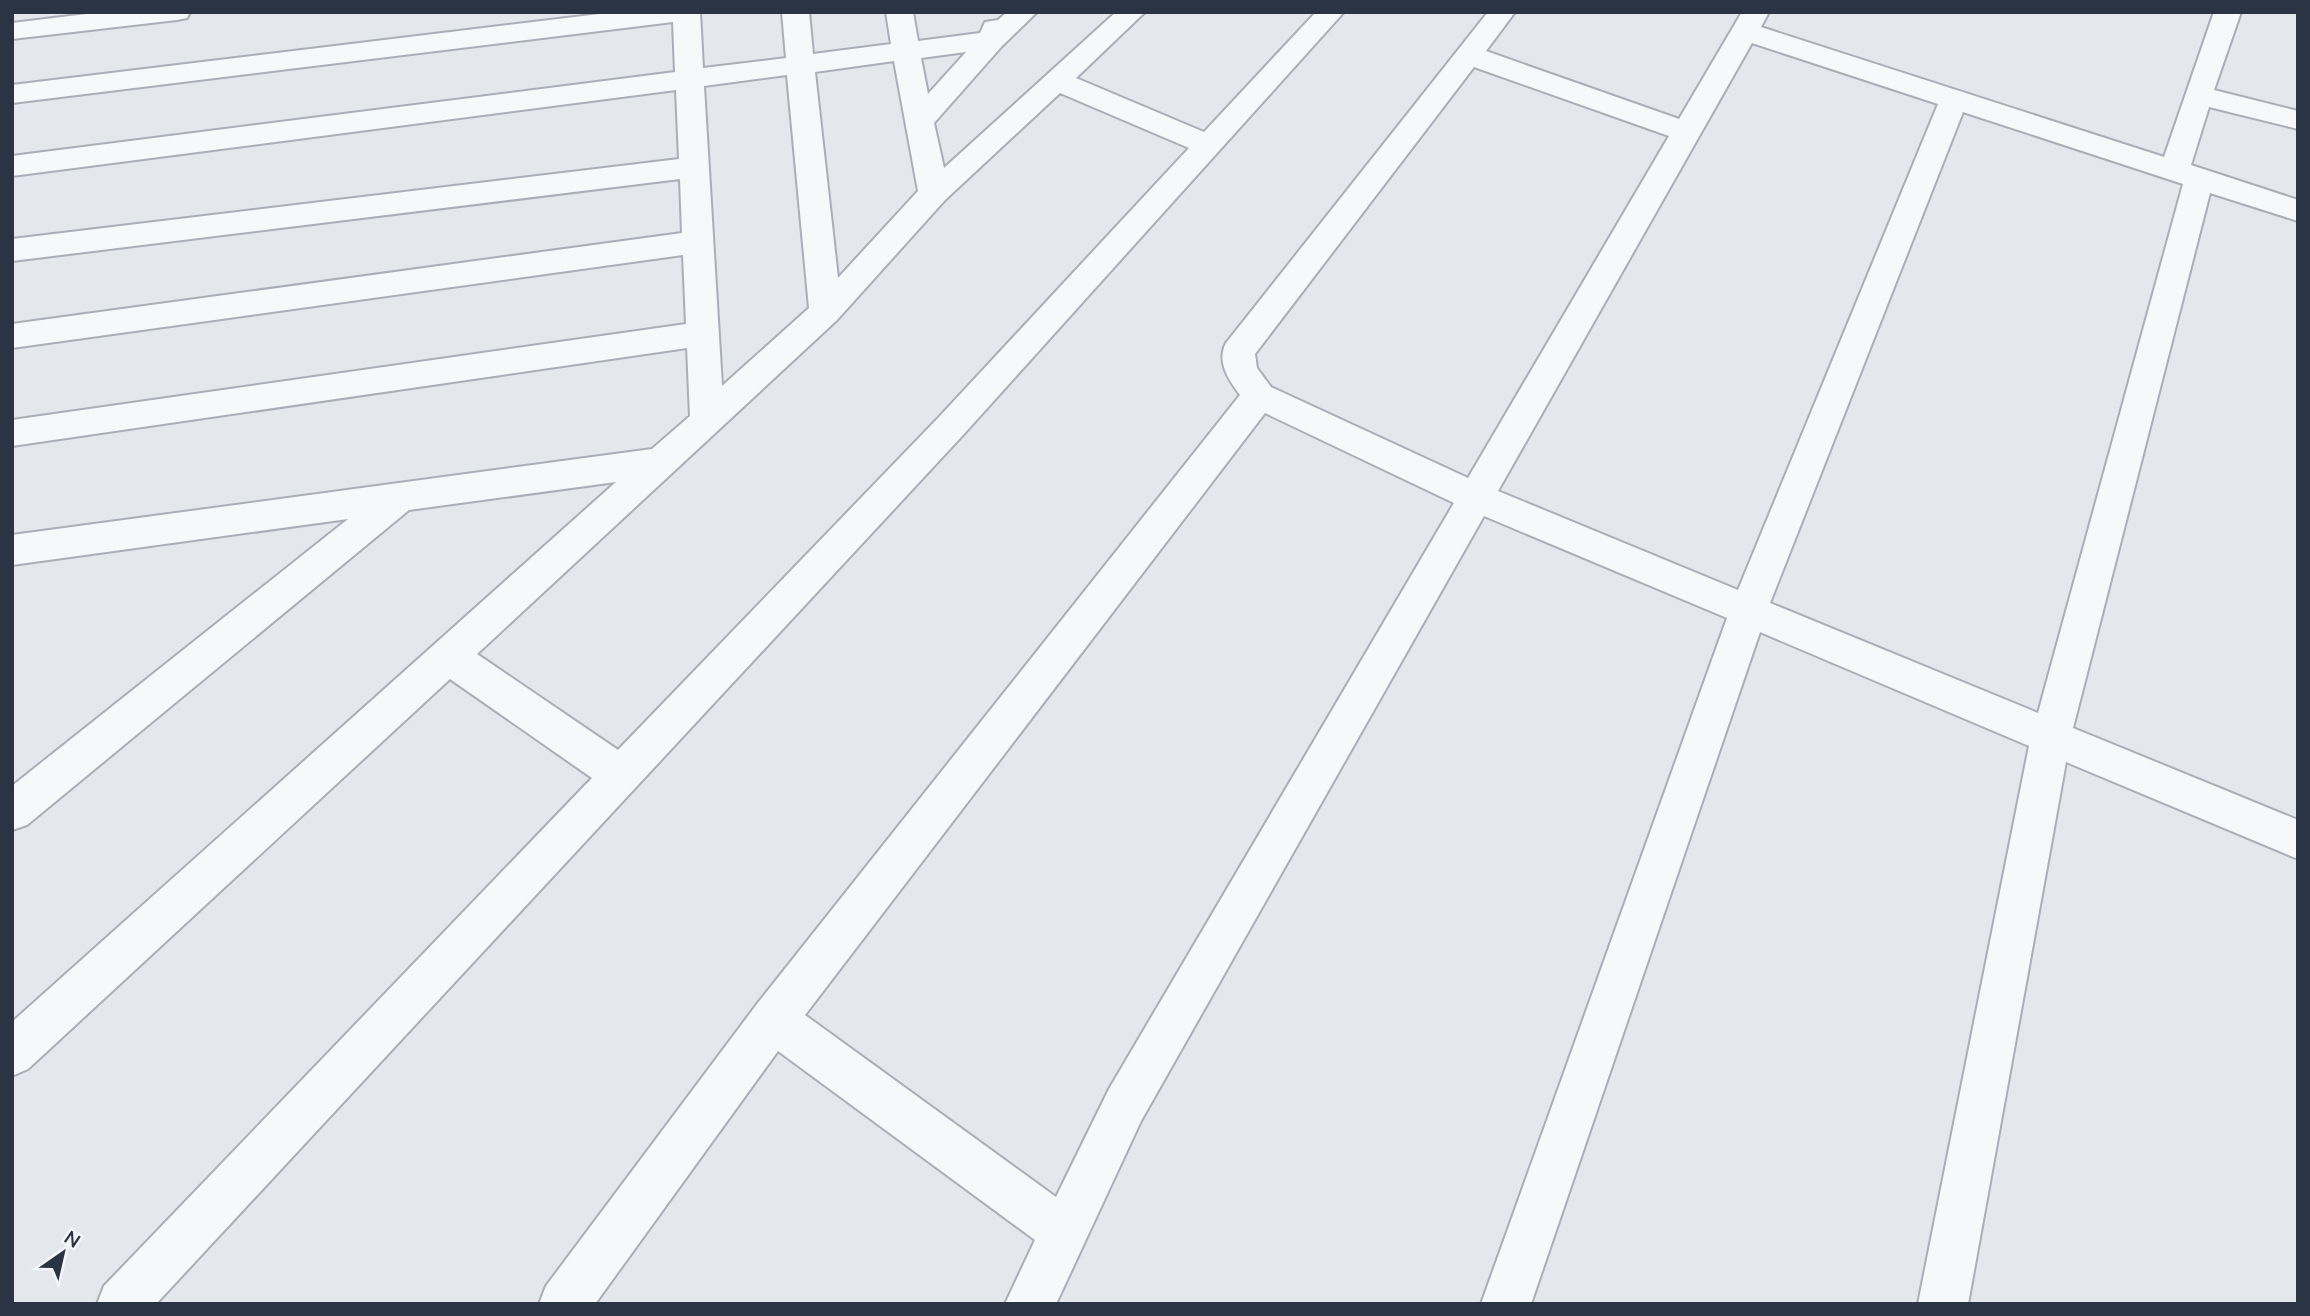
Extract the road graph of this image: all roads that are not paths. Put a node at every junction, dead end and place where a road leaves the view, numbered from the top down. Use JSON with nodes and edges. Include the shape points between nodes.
{"nodes":[{"id":1,"x":15,"y":12,"type":"edge"},
{"id":2,"x":177,"y":12,"type":"edge"},
{"id":3,"x":686,"y":12,"type":"edge"},
{"id":4,"x":795,"y":12,"type":"edge"},
{"id":5,"x":899,"y":12,"type":"edge"},
{"id":6,"x":1024,"y":12,"type":"edge"},
{"id":7,"x":1132,"y":12,"type":"edge"},
{"id":8,"x":1331,"y":12,"type":"edge"},
{"id":9,"x":1502,"y":12,"type":"edge"},
{"id":10,"x":2228,"y":12,"type":"edge"},
{"id":11,"x":12,"y":21,"type":"edge"},
{"id":12,"x":1750,"y":22,"type":"edge"},
{"id":13,"x":994,"y":26,"type":"edge"},
{"id":14,"x":12,"y":31,"type":"edge"},
{"id":15,"x":905,"y":51,"type":"junction"},
{"id":16,"x":1469,"y":55,"type":"junction"},
{"id":17,"x":802,"y":63,"type":"junction"},
{"id":18,"x":691,"y":79,"type":"junction"},
{"id":19,"x":1057,"y":81,"type":"junction"},
{"id":20,"x":12,"y":94,"type":"edge"},
{"id":21,"x":2198,"y":95,"type":"junction"},
{"id":22,"x":1954,"y":99,"type":"junction"},
{"id":23,"x":2298,"y":120,"type":"edge"},
{"id":24,"x":919,"y":122,"type":"junction"},
{"id":25,"x":1686,"y":132,"type":"junction"},
{"id":26,"x":1209,"y":145,"type":"junction"},
{"id":27,"x":12,"y":166,"type":"edge"},
{"id":28,"x":696,"y":167,"type":"junction"},
{"id":29,"x":2186,"y":175,"type":"junction"},
{"id":30,"x":934,"y":193,"type":"junction"},
{"id":31,"x":2298,"y":211,"type":"edge"},
{"id":32,"x":699,"y":242,"type":"junction"},
{"id":33,"x":12,"y":250,"type":"edge"},
{"id":34,"x":826,"y":312,"type":"junction"},
{"id":35,"x":703,"y":334,"type":"junction"},
{"id":36,"x":12,"y":336,"type":"edge"},
{"id":37,"x":1259,"y":396,"type":"junction"},
{"id":38,"x":707,"y":420,"type":"junction"},
{"id":39,"x":12,"y":433,"type":"edge"},
{"id":40,"x":660,"y":462,"type":"junction"},
{"id":41,"x":399,"y":498,"type":"junction"},
{"id":42,"x":1476,"y":498,"type":"junction"},
{"id":43,"x":12,"y":550,"type":"edge"},
{"id":44,"x":1748,"y":611,"type":"junction"},
{"id":45,"x":447,"y":655,"type":"junction"},
{"id":46,"x":2051,"y":737,"type":"junction"},
{"id":47,"x":621,"y":775,"type":"junction"},
{"id":48,"x":12,"y":811,"type":"edge"},
{"id":49,"x":2298,"y":841,"type":"edge"},
{"id":50,"x":773,"y":1020,"type":"junction"},
{"id":51,"x":12,"y":1053,"type":"edge"},
{"id":52,"x":1064,"y":1232,"type":"junction"},
{"id":53,"x":122,"y":1304,"type":"edge"},
{"id":54,"x":564,"y":1304,"type":"edge"},
{"id":55,"x":1030,"y":1304,"type":"edge"},
{"id":56,"x":1506,"y":1304,"type":"edge"},
{"id":57,"x":1944,"y":1304,"type":"edge"}],
"edges":[{"from":1,"to":11,"type":"street"},
{"from":2,"to":14,"type":"street"},
{"from":3,"to":18,"type":"street"},
{"from":3,"to":20,"type":"street"},
{"from":4,"to":17,"type":"street"},
{"from":5,"to":15,"type":"street"},
{"from":6,"to":13,"type":"street"},
{"from":7,"to":19,"type":"street"},
{"from":8,"to":26,"type":"street"},
{"from":9,"to":16,"type":"street"},
{"from":10,"to":21,"type":"street"},
{"from":12,"to":22,"type":"street"},
{"from":12,"to":25,"type":"street"},
{"from":13,"to":15,"type":"street"},
{"from":13,"to":24,"type":"street"},
{"from":15,"to":17,"type":"street"},
{"from":15,"to":24,"type":"street"},
{"from":16,"to":25,"type":"street"},
{"from":16,"to":37,"type":"street","via":[[1238,352],[1241,370]]},
{"from":17,"to":18,"type":"street"},
{"from":17,"to":34,"type":"street"},
{"from":18,"to":27,"type":"street"},
{"from":18,"to":28,"type":"street"},
{"from":19,"to":26,"type":"street"},
{"from":19,"to":30,"type":"street"},
{"from":21,"to":23,"type":"street"},
{"from":21,"to":29,"type":"street"},
{"from":22,"to":29,"type":"street"},
{"from":22,"to":44,"type":"street"},
{"from":24,"to":30,"type":"street"},
{"from":25,"to":42,"type":"street"},
{"from":26,"to":47,"type":"street"},
{"from":28,"to":32,"type":"street"},
{"from":28,"to":33,"type":"street"},
{"from":29,"to":31,"type":"street"},
{"from":29,"to":46,"type":"street"},
{"from":30,"to":34,"type":"street"},
{"from":32,"to":35,"type":"street"},
{"from":32,"to":36,"type":"street"},
{"from":34,"to":38,"type":"street"},
{"from":35,"to":38,"type":"street"},
{"from":35,"to":39,"type":"street"},
{"from":37,"to":42,"type":"street"},
{"from":37,"to":50,"type":"street"},
{"from":38,"to":40,"type":"street"},
{"from":40,"to":41,"type":"street"},
{"from":40,"to":45,"type":"street"},
{"from":41,"to":43,"type":"street"},
{"from":41,"to":48,"type":"street"},
{"from":42,"to":44,"type":"street"},
{"from":42,"to":52,"type":"street","via":[[1125,1105]]},
{"from":44,"to":46,"type":"street"},
{"from":44,"to":56,"type":"street"},
{"from":45,"to":47,"type":"street"},
{"from":45,"to":51,"type":"street"},
{"from":46,"to":49,"type":"street"},
{"from":46,"to":57,"type":"street"},
{"from":47,"to":53,"type":"street"},
{"from":50,"to":52,"type":"street"},
{"from":50,"to":54,"type":"street"},
{"from":52,"to":55,"type":"street"}]}
